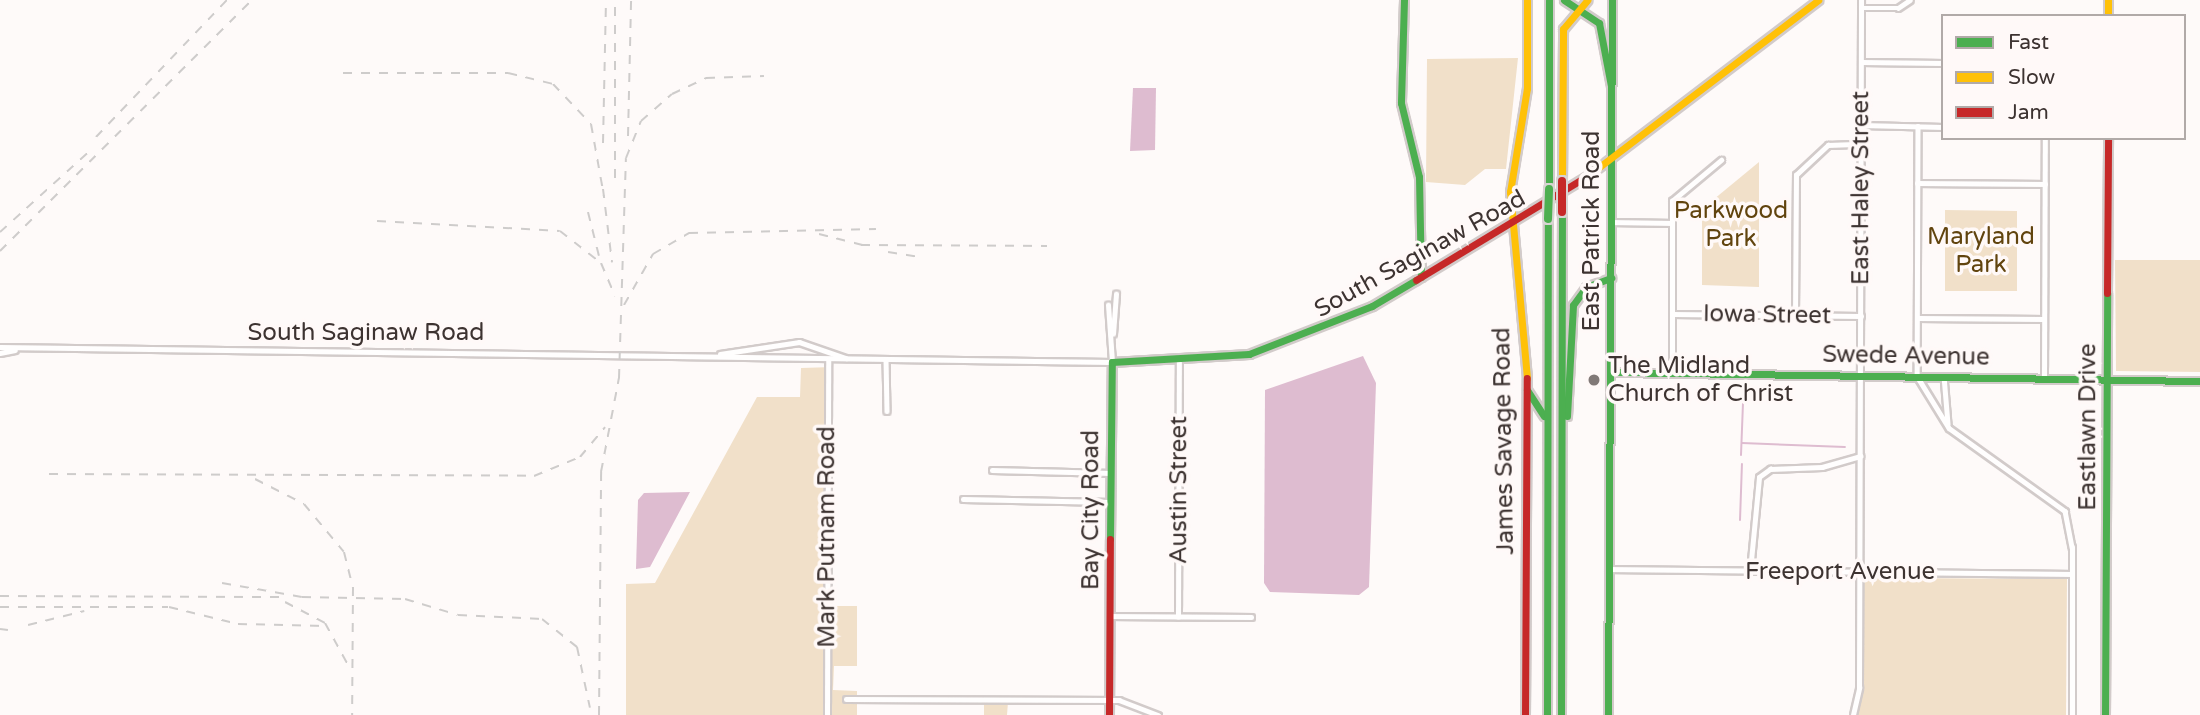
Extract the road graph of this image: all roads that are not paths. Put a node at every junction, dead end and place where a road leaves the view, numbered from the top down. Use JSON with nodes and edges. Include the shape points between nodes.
{"nodes":[{"id":1,"x":1404,"y":0,"type":"edge"},
{"id":2,"x":1527,"y":0,"type":"edge"},
{"id":3,"x":1549,"y":0,"type":"edge"},
{"id":4,"x":1564,"y":0,"type":"edge"},
{"id":5,"x":1612,"y":0,"type":"edge"},
{"id":6,"x":1818,"y":0,"type":"edge"},
{"id":7,"x":1861,"y":0,"type":"edge"},
{"id":8,"x":1910,"y":0,"type":"edge"},
{"id":9,"x":1585,"y":2,"type":"edge"},
{"id":10,"x":1861,"y":8,"type":"junction"},
{"id":11,"x":1609,"y":50,"type":"junction"},
{"id":12,"x":1861,"y":62,"type":"junction"},
{"id":13,"x":1941,"y":63,"type":"edge"},
{"id":14,"x":1861,"y":125,"type":"junction"},
{"id":15,"x":1918,"y":126,"type":"junction"},
{"id":16,"x":1941,"y":127,"type":"edge"},
{"id":17,"x":2045,"y":140,"type":"edge"},
{"id":18,"x":2108,"y":140,"type":"edge"},
{"id":19,"x":1861,"y":144,"type":"junction"},
{"id":20,"x":1721,"y":160,"type":"dead end"},
{"id":21,"x":1611,"y":161,"type":"junction"},
{"id":22,"x":1917,"y":183,"type":"junction"},
{"id":23,"x":2045,"y":184,"type":"junction"},
{"id":24,"x":1611,"y":222,"type":"junction"},
{"id":25,"x":1672,"y":223,"type":"junction"},
{"id":26,"x":1511,"y":227,"type":"junction"},
{"id":27,"x":1420,"y":277,"type":"junction"},
{"id":28,"x":1611,"y":278,"type":"junction"},
{"id":29,"x":1116,"y":294,"type":"dead end"},
{"id":30,"x":1108,"y":305,"type":"dead end"},
{"id":31,"x":1672,"y":314,"type":"junction"},
{"id":32,"x":1795,"y":316,"type":"junction"},
{"id":33,"x":1861,"y":316,"type":"junction"},
{"id":34,"x":1918,"y":318,"type":"junction"},
{"id":35,"x":2045,"y":319,"type":"junction"},
{"id":36,"x":1112,"y":342,"type":"junction"},
{"id":37,"x":0,"y":347,"type":"edge"},
{"id":38,"x":16,"y":350,"type":"junction"},
{"id":39,"x":0,"y":353,"type":"edge"},
{"id":40,"x":716,"y":355,"type":"junction"},
{"id":41,"x":848,"y":359,"type":"junction"},
{"id":42,"x":886,"y":359,"type":"junction"},
{"id":43,"x":828,"y":360,"type":"junction"},
{"id":44,"x":1112,"y":362,"type":"junction"},
{"id":45,"x":1179,"y":363,"type":"junction"},
{"id":46,"x":1611,"y":372,"type":"junction"},
{"id":47,"x":1672,"y":373,"type":"junction"},
{"id":48,"x":1861,"y":375,"type":"junction"},
{"id":49,"x":1917,"y":376,"type":"junction"},
{"id":50,"x":1944,"y":376,"type":"junction"},
{"id":51,"x":2044,"y":377,"type":"junction"},
{"id":52,"x":2108,"y":379,"type":"junction"},
{"id":53,"x":2200,"y":381,"type":"edge"},
{"id":54,"x":1527,"y":390,"type":"junction"},
{"id":55,"x":887,"y":411,"type":"dead end"},
{"id":56,"x":1949,"y":428,"type":"junction"},
{"id":57,"x":1548,"y":449,"type":"junction"},
{"id":58,"x":1860,"y":456,"type":"junction"},
{"id":59,"x":992,"y":470,"type":"dead end"},
{"id":60,"x":1111,"y":473,"type":"junction"},
{"id":61,"x":964,"y":499,"type":"dead end"},
{"id":62,"x":1110,"y":502,"type":"junction"},
{"id":63,"x":1561,"y":503,"type":"junction"},
{"id":64,"x":1608,"y":569,"type":"junction"},
{"id":65,"x":1750,"y":571,"type":"junction"},
{"id":66,"x":1860,"y":572,"type":"junction"},
{"id":67,"x":2072,"y":574,"type":"junction"},
{"id":68,"x":1110,"y":617,"type":"junction"},
{"id":69,"x":1178,"y":617,"type":"junction"},
{"id":70,"x":1251,"y":617,"type":"dead end"},
{"id":71,"x":846,"y":699,"type":"dead end"},
{"id":72,"x":1109,"y":701,"type":"junction"},
{"id":73,"x":827,"y":715,"type":"edge"},
{"id":74,"x":1109,"y":715,"type":"edge"},
{"id":75,"x":1158,"y":715,"type":"edge"},
{"id":76,"x":1525,"y":715,"type":"edge"},
{"id":77,"x":1547,"y":715,"type":"edge"},
{"id":78,"x":1561,"y":715,"type":"edge"},
{"id":79,"x":1608,"y":715,"type":"edge"},
{"id":80,"x":1853,"y":715,"type":"edge"},
{"id":81,"x":2072,"y":715,"type":"edge"},
{"id":82,"x":2105,"y":715,"type":"edge"}],
"edges":[{"from":1,"to":27,"type":"main road","via":[[1401,103],[1419,177]]},
{"from":2,"to":26,"type":"main road","name":"James Savage Road","via":[[1527,88],[1510,180]]},
{"from":3,"to":57,"type":"main road","bridge":true},
{"from":4,"to":9,"type":"main road"},
{"from":5,"to":11,"type":"main road"},
{"from":6,"to":21,"type":"main road","name":"South Saginaw Road"},
{"from":7,"to":10,"type":"street","name":"East Haley Street"},
{"from":8,"to":10,"type":"street","via":[[1898,8]]},
{"from":9,"to":11,"type":"main road"},
{"from":9,"to":63,"type":"main road","bridge":true,"via":[[1563,27]]},
{"from":10,"to":12,"type":"street","name":"East Haley Street"},
{"from":11,"to":21,"type":"main road","name":"East Patrick Road"},
{"from":12,"to":13,"type":"street"},
{"from":12,"to":14,"type":"street","name":"East Haley Street"},
{"from":14,"to":15,"type":"street"},
{"from":14,"to":19,"type":"street","name":"East Haley Street"},
{"from":15,"to":16,"type":"street"},
{"from":15,"to":22,"type":"street"},
{"from":17,"to":23,"type":"street"},
{"from":18,"to":52,"type":"main road","name":"Eastlawn Drive"},
{"from":19,"to":32,"type":"street","via":[[1828,145],[1796,175]]},
{"from":19,"to":33,"type":"street","name":"East Haley Street"},
{"from":20,"to":25,"type":"street","via":[[1674,196]]},
{"from":21,"to":24,"type":"main road","name":"East Patrick Road"},
{"from":21,"to":26,"type":"main road","name":"South Saginaw Road"},
{"from":22,"to":23,"type":"street"},
{"from":22,"to":34,"type":"street"},
{"from":23,"to":35,"type":"street"},
{"from":24,"to":25,"type":"street"},
{"from":24,"to":28,"type":"main road","name":"East Patrick Road"},
{"from":25,"to":31,"type":"street"},
{"from":26,"to":27,"type":"main road","name":"South Saginaw Road"},
{"from":26,"to":54,"type":"main road","name":"James Savage Road"},
{"from":27,"to":45,"type":"main road","name":"South Saginaw Road","via":[[1287,344]]},
{"from":28,"to":46,"type":"main road","name":"East Patrick Road"},
{"from":28,"to":63,"type":"main road","via":[[1587,286],[1573,305]]},
{"from":29,"to":36,"type":"street"},
{"from":30,"to":36,"type":"street","name":"Bay City Road"},
{"from":31,"to":32,"type":"street","name":"Iowa Street"},
{"from":31,"to":47,"type":"street"},
{"from":32,"to":33,"type":"street","name":"Iowa Street"},
{"from":33,"to":48,"type":"street","name":"East Haley Street"},
{"from":34,"to":35,"type":"street"},
{"from":34,"to":49,"type":"street"},
{"from":35,"to":51,"type":"street"},
{"from":36,"to":44,"type":"street","name":"Bay City Road"},
{"from":37,"to":38,"type":"street","name":"South Saginaw Road"},
{"from":38,"to":39,"type":"street","name":"South Saginaw Road"},
{"from":38,"to":40,"type":"street","name":"South Saginaw Road"},
{"from":40,"to":41,"type":"street","name":"South Saginaw Road","via":[[799,341]]},
{"from":40,"to":43,"type":"street","name":"South Saginaw Road"},
{"from":41,"to":42,"type":"street","name":"South Saginaw Road"},
{"from":41,"to":43,"type":"street","name":"South Saginaw Road"},
{"from":42,"to":44,"type":"street","name":"South Saginaw Road"},
{"from":42,"to":55,"type":"street"},
{"from":43,"to":73,"type":"street","name":"Mark Putnam Road"},
{"from":44,"to":45,"type":"main road","name":"South Saginaw Road"},
{"from":44,"to":60,"type":"main road","name":"Bay City Road"},
{"from":45,"to":69,"type":"street","name":"Austin Street"},
{"from":46,"to":47,"type":"main road","name":"Swede Avenue"},
{"from":46,"to":64,"type":"main road","name":"East Patrick Road"},
{"from":47,"to":48,"type":"main road","name":"Swede Avenue"},
{"from":48,"to":49,"type":"main road","name":"Swede Avenue"},
{"from":48,"to":58,"type":"street","name":"East Haley Street"},
{"from":49,"to":50,"type":"main road","name":"Swede Avenue"},
{"from":49,"to":56,"type":"street"},
{"from":50,"to":51,"type":"main road","name":"Swede Avenue"},
{"from":50,"to":56,"type":"street"},
{"from":51,"to":52,"type":"main road","name":"Swede Avenue"},
{"from":52,"to":53,"type":"main road","name":"Swede Avenue"},
{"from":52,"to":82,"type":"main road","name":"Eastlawn Drive"},
{"from":54,"to":57,"type":"main road","via":[[1543,408]]},
{"from":54,"to":76,"type":"main road","name":"James Savage Road"},
{"from":56,"to":67,"type":"street","via":[[2065,511]]},
{"from":57,"to":77,"type":"main road"},
{"from":58,"to":65,"type":"street","via":[[1822,467],[1770,469],[1759,477]]},
{"from":58,"to":66,"type":"street","name":"East Haley Street"},
{"from":59,"to":60,"type":"street"},
{"from":60,"to":62,"type":"main road","name":"Bay City Road"},
{"from":61,"to":62,"type":"street"},
{"from":62,"to":68,"type":"main road","name":"Bay City Road"},
{"from":63,"to":78,"type":"main road"},
{"from":64,"to":65,"type":"street","name":"Freeport Avenue"},
{"from":64,"to":79,"type":"main road","name":"East Patrick Road"},
{"from":65,"to":66,"type":"street","name":"Freeport Avenue"},
{"from":66,"to":67,"type":"street","name":"Freeport Avenue"},
{"from":66,"to":80,"type":"street","name":"East Haley Street","via":[[1859,688]]},
{"from":67,"to":81,"type":"street"},
{"from":68,"to":69,"type":"street"},
{"from":68,"to":72,"type":"main road","name":"Bay City Road"},
{"from":69,"to":70,"type":"street"},
{"from":71,"to":72,"type":"street"},
{"from":72,"to":74,"type":"main road","name":"Bay City Road"},
{"from":72,"to":75,"type":"street"}]}
